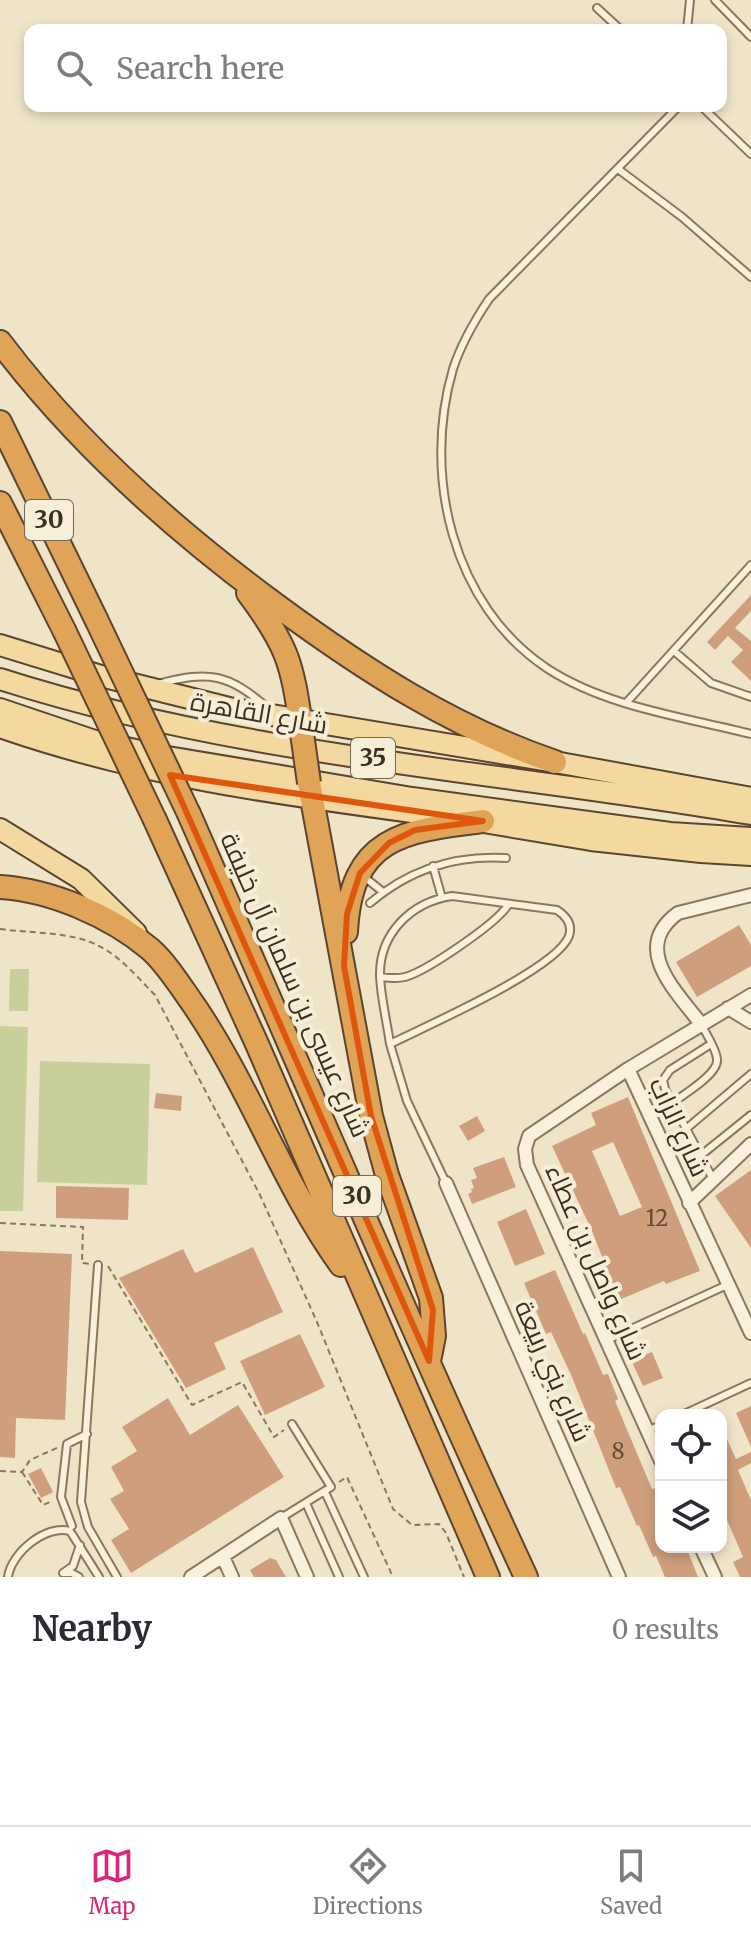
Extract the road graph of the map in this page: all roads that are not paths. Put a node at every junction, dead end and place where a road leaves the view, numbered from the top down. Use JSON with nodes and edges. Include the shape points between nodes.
{"nodes":[{"id":1,"x":690,"y":0,"type":"edge"},
{"id":2,"x":715,"y":0,"type":"edge"},
{"id":3,"x":597,"y":8,"type":"dead end"},
{"id":4,"x":614,"y":24,"type":"edge"},
{"id":5,"x":688,"y":24,"type":"edge"},
{"id":6,"x":751,"y":37,"type":"edge"},
{"id":7,"x":673,"y":112,"type":"edge"},
{"id":8,"x":707,"y":112,"type":"edge"},
{"id":9,"x":750,"y":152,"type":"edge"},
{"id":10,"x":618,"y":169,"type":"junction"},
{"id":11,"x":751,"y":277,"type":"edge"},
{"id":12,"x":0,"y":342,"type":"edge"},
{"id":13,"x":0,"y":422,"type":"edge"},
{"id":14,"x":0,"y":503,"type":"edge"},
{"id":15,"x":751,"y":565,"type":"edge"},
{"id":16,"x":233,"y":573,"type":"junction"},
{"id":17,"x":0,"y":645,"type":"edge"},
{"id":18,"x":674,"y":651,"type":"junction"},
{"id":19,"x":0,"y":679,"type":"edge"},
{"id":20,"x":751,"y":697,"type":"edge"},
{"id":21,"x":626,"y":703,"type":"junction"},
{"id":22,"x":0,"y":709,"type":"edge"},
{"id":23,"x":300,"y":722,"type":"junction"},
{"id":24,"x":0,"y":727,"type":"edge"},
{"id":25,"x":751,"y":734,"type":"edge"},
{"id":26,"x":555,"y":762,"type":"junction"},
{"id":27,"x":311,"y":790,"type":"junction"},
{"id":28,"x":751,"y":798,"type":"edge"},
{"id":29,"x":751,"y":814,"type":"edge"},
{"id":30,"x":483,"y":821,"type":"junction"},
{"id":31,"x":0,"y":829,"type":"edge"},
{"id":32,"x":751,"y":838,"type":"edge"},
{"id":33,"x":751,"y":855,"type":"edge"},
{"id":34,"x":506,"y":858,"type":"dead end"},
{"id":35,"x":433,"y":866,"type":"junction"},
{"id":36,"x":360,"y":873,"type":"junction"},
{"id":37,"x":0,"y":887,"type":"edge"},
{"id":38,"x":383,"y":892,"type":"junction"},
{"id":39,"x":751,"y":895,"type":"edge"},
{"id":40,"x":442,"y":898,"type":"junction"},
{"id":41,"x":370,"y":903,"type":"dead end"},
{"id":42,"x":508,"y":905,"type":"junction"},
{"id":43,"x":150,"y":949,"type":"junction"},
{"id":44,"x":344,"y":966,"type":"junction"},
{"id":45,"x":380,"y":977,"type":"junction"},
{"id":46,"x":751,"y":995,"type":"edge"},
{"id":47,"x":728,"y":1008,"type":"junction"},
{"id":48,"x":751,"y":1022,"type":"edge"},
{"id":49,"x":701,"y":1024,"type":"junction"},
{"id":50,"x":390,"y":1044,"type":"junction"},
{"id":51,"x":711,"y":1044,"type":"junction"},
{"id":52,"x":628,"y":1069,"type":"junction"},
{"id":53,"x":751,"y":1074,"type":"edge"},
{"id":54,"x":672,"y":1103,"type":"junction"},
{"id":55,"x":751,"y":1115,"type":"edge"},
{"id":56,"x":686,"y":1129,"type":"junction"},
{"id":57,"x":751,"y":1144,"type":"edge"},
{"id":58,"x":700,"y":1156,"type":"junction"},
{"id":59,"x":714,"y":1181,"type":"junction"},
{"id":60,"x":446,"y":1183,"type":"joint"},
{"id":61,"x":689,"y":1203,"type":"junction"},
{"id":62,"x":98,"y":1265,"type":"road end"},
{"id":63,"x":729,"y":1284,"type":"junction"},
{"id":64,"x":363,"y":1294,"type":"junction"},
{"id":65,"x":751,"y":1333,"type":"edge"},
{"id":66,"x":607,"y":1340,"type":"junction"},
{"id":67,"x":429,"y":1361,"type":"junction"},
{"id":68,"x":751,"y":1383,"type":"edge"},
{"id":69,"x":695,"y":1409,"type":"edge"},
{"id":70,"x":292,"y":1424,"type":"road end"},
{"id":71,"x":655,"y":1428,"type":"edge"},
{"id":72,"x":647,"y":1431,"type":"junction"},
{"id":73,"x":87,"y":1434,"type":"junction"},
{"id":74,"x":655,"y":1448,"type":"edge"},
{"id":75,"x":328,"y":1489,"type":"junction"},
{"id":76,"x":306,"y":1503,"type":"junction"},
{"id":77,"x":281,"y":1518,"type":"junction"},
{"id":78,"x":72,"y":1526,"type":"junction"},
{"id":79,"x":88,"y":1527,"type":"junction"},
{"id":80,"x":63,"y":1529,"type":"junction"},
{"id":81,"x":80,"y":1545,"type":"junction"},
{"id":82,"x":704,"y":1553,"type":"edge"},
{"id":83,"x":223,"y":1557,"type":"junction"},
{"id":84,"x":8,"y":1577,"type":"edge"},
{"id":85,"x":79,"y":1577,"type":"edge"},
{"id":86,"x":99,"y":1577,"type":"edge"},
{"id":87,"x":117,"y":1577,"type":"edge"},
{"id":88,"x":191,"y":1577,"type":"edge"},
{"id":89,"x":232,"y":1577,"type":"edge"},
{"id":90,"x":307,"y":1577,"type":"edge"},
{"id":91,"x":339,"y":1577,"type":"edge"},
{"id":92,"x":364,"y":1577,"type":"edge"},
{"id":93,"x":488,"y":1577,"type":"edge"},
{"id":94,"x":526,"y":1577,"type":"edge"},
{"id":95,"x":619,"y":1577,"type":"edge"},
{"id":96,"x":715,"y":1577,"type":"edge"}],
"edges":[{"from":1,"to":5,"type":"lane"},
{"from":2,"to":6,"type":"lane"},
{"from":3,"to":4,"type":"lane"},
{"from":7,"to":10,"type":"lane"},
{"from":8,"to":9,"type":"lane"},
{"from":10,"to":11,"type":"lane"},
{"from":10,"to":21,"type":"lane","via":[[478,316],[453,369],[442,461],[446,509],[458,554],[479,597],[547,668]]},
{"from":12,"to":16,"type":"highway","via":[[126,481]]},
{"from":13,"to":67,"type":"highway","name":"شارع عيسى بن سلمان آل خليفة","number":"30","bridge":true,"via":[[189,814]]},
{"from":14,"to":64,"type":"highway","number":"30","bridge":true,"via":[[155,820]]},
{"from":15,"to":18,"type":"lane"},
{"from":16,"to":23,"type":"highway","via":[[282,643],[294,677]]},
{"from":16,"to":26,"type":"highway","via":[[398,689],[476,730]]},
{"from":17,"to":23,"type":"main road","via":[[186,699]]},
{"from":18,"to":20,"type":"lane","via":[[711,683]]},
{"from":18,"to":21,"type":"lane"},
{"from":19,"to":29,"type":"main road","name":"شارع القاهرة","number":"35","via":[[184,728]]},
{"from":21,"to":25,"type":"lane"},
{"from":22,"to":32,"type":"main road","number":"35","via":[[95,741],[162,756],[428,800]]},
{"from":23,"to":26,"type":"main road"},
{"from":23,"to":27,"type":"highway","bridge":true},
{"from":24,"to":27,"type":"main road","number":"35","via":[[150,771]]},
{"from":26,"to":28,"type":"main road"},
{"from":27,"to":30,"type":"main road","number":"35"},
{"from":27,"to":44,"type":"highway"},
{"from":30,"to":33,"type":"main road","number":"35","via":[[591,840]]},
{"from":30,"to":36,"type":"highway","via":[[402,835],[378,851]]},
{"from":31,"to":43,"type":"main road","via":[[81,879]]},
{"from":34,"to":35,"type":"lane","via":[[469,858]]},
{"from":35,"to":38,"type":"lane"},
{"from":35,"to":40,"type":"lane"},
{"from":36,"to":38,"type":"lane"},
{"from":36,"to":44,"type":"highway","via":[[349,900]]},
{"from":37,"to":43,"type":"highway","via":[[79,906]]},
{"from":38,"to":41,"type":"lane"},
{"from":39,"to":49,"type":"street","via":[[678,913],[658,939],[661,971]]},
{"from":40,"to":42,"type":"lane"},
{"from":40,"to":45,"type":"lane","via":[[422,905],[397,926],[386,945]]},
{"from":42,"to":45,"type":"lane","via":[[491,924],[415,973]]},
{"from":42,"to":50,"type":"lane","via":[[563,913],[570,924],[569,937],[527,974]]},
{"from":43,"to":64,"type":"highway","via":[[211,1031],[317,1229]]},
{"from":44,"to":67,"type":"highway","via":[[379,1149],[431,1298],[434,1336]]},
{"from":45,"to":50,"type":"lane"},
{"from":46,"to":47,"type":"street","name":"شارع واصل بن عطاء"},
{"from":47,"to":48,"type":"street"},
{"from":47,"to":49,"type":"street","name":"شارع واصل بن عطاء"},
{"from":49,"to":51,"type":"lane"},
{"from":49,"to":52,"type":"street","name":"شارع واصل بن عطاء"},
{"from":50,"to":60,"type":"lane","via":[[407,1101]]},
{"from":51,"to":54,"type":"lane","via":[[715,1070]]},
{"from":51,"to":54,"type":"lane","via":[[666,1072],[663,1085]]},
{"from":52,"to":61,"type":"street","name":"شارع الزاب"},
{"from":52,"to":66,"type":"street","name":"شارع واصل بن عطاء","via":[[529,1136],[525,1149],[527,1165]]},
{"from":53,"to":56,"type":"lane"},
{"from":54,"to":56,"type":"lane"},
{"from":55,"to":58,"type":"lane"},
{"from":56,"to":58,"type":"lane"},
{"from":57,"to":59,"type":"street","name":"شارع الزاب"},
{"from":58,"to":59,"type":"lane"},
{"from":59,"to":61,"type":"street","name":"شارع الزاب"},
{"from":60,"to":95,"type":"street","name":"شارع بني ربيعة"},
{"from":61,"to":63,"type":"street","name":"شارع الزاب"},
{"from":62,"to":73,"type":"lane"},
{"from":63,"to":65,"type":"street","name":"شارع الزاب"},
{"from":63,"to":66,"type":"lane"},
{"from":64,"to":93,"type":"highway","number":"30"},
{"from":66,"to":72,"type":"street","name":"شارع واصل بن عطاء"},
{"from":67,"to":94,"type":"highway","name":"شارع عيسى بن سلمان آل خليفة","number":"30"},
{"from":68,"to":69,"type":"lane"},
{"from":70,"to":75,"type":"lane"},
{"from":71,"to":72,"type":"lane"},
{"from":72,"to":74,"type":"street","name":"شارع واصل بن عطاء"},
{"from":73,"to":78,"type":"lane","via":[[67,1444],[61,1497]]},
{"from":73,"to":79,"type":"lane","via":[[81,1502]]},
{"from":75,"to":76,"type":"lane"},
{"from":75,"to":92,"type":"lane"},
{"from":76,"to":77,"type":"lane"},
{"from":76,"to":91,"type":"lane"},
{"from":77,"to":83,"type":"street"},
{"from":77,"to":90,"type":"street"},
{"from":78,"to":79,"type":"lane"},
{"from":78,"to":80,"type":"lane"},
{"from":79,"to":87,"type":"lane"},
{"from":80,"to":81,"type":"lane"},
{"from":80,"to":84,"type":"lane","via":[[15,1557]]},
{"from":81,"to":85,"type":"lane","via":[[73,1566],[63,1573]]},
{"from":81,"to":86,"type":"lane"},
{"from":82,"to":96,"type":"street"},
{"from":83,"to":88,"type":"street"},
{"from":83,"to":89,"type":"street"}]}
